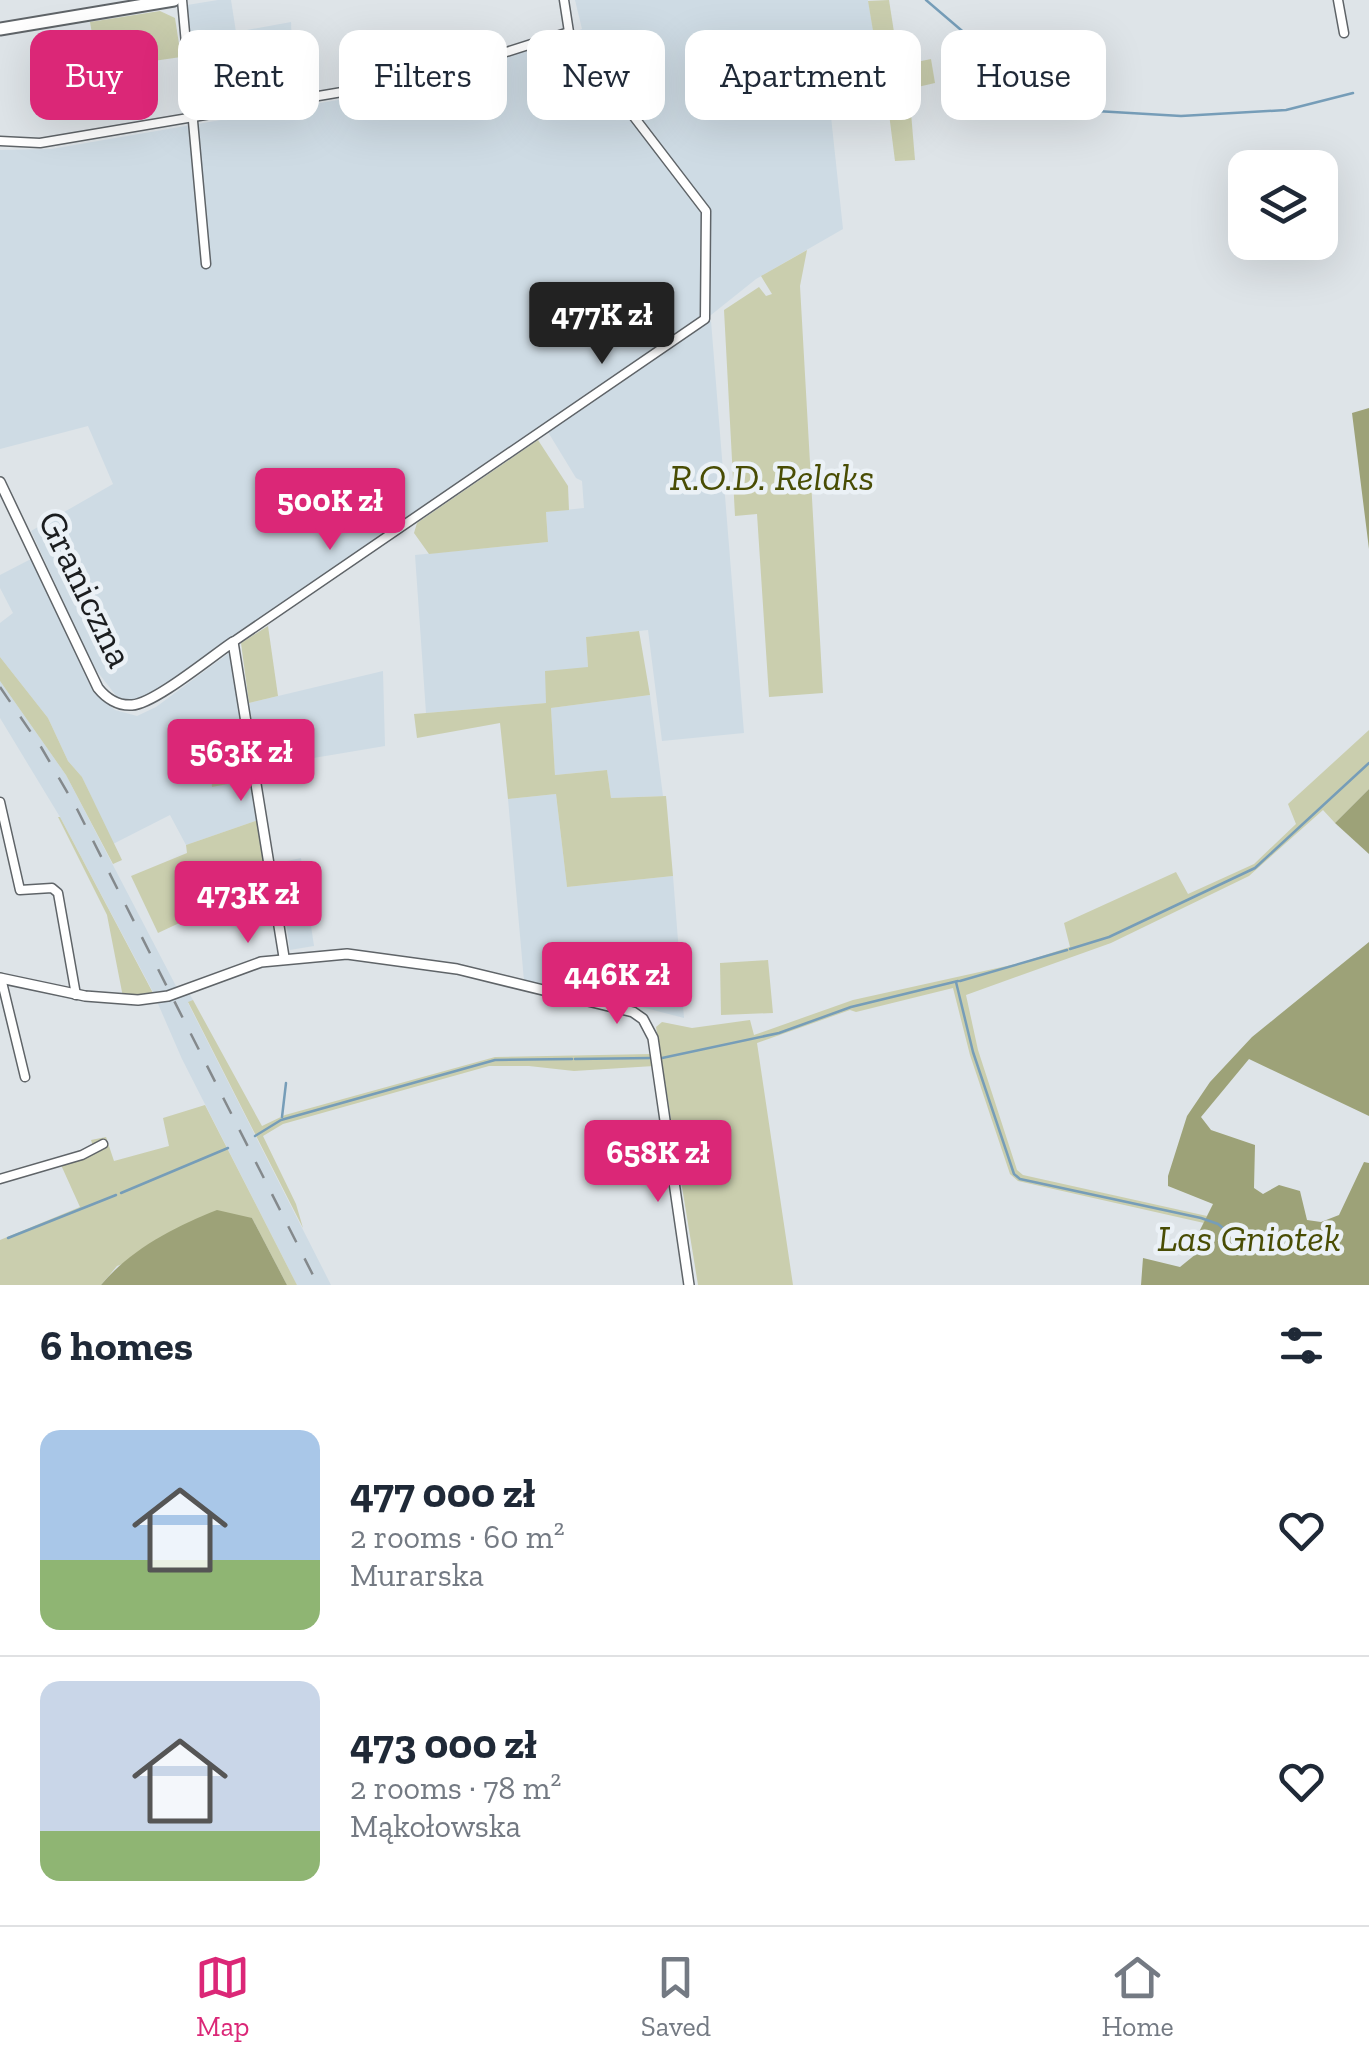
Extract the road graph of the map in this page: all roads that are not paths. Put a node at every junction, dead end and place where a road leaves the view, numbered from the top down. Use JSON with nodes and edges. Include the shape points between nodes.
{"nodes":[{"id":1,"x":178,"y":0,"type":"edge"},
{"id":2,"x":564,"y":0,"type":"edge"},
{"id":3,"x":1338,"y":0,"type":"edge"},
{"id":4,"x":0,"y":29,"type":"edge"},
{"id":5,"x":181,"y":30,"type":"edge"},
{"id":6,"x":569,"y":30,"type":"edge"},
{"id":7,"x":1344,"y":32,"type":"dead end"},
{"id":8,"x":527,"y":45,"type":"edge"},
{"id":9,"x":319,"y":96,"type":"edge"},
{"id":10,"x":179,"y":120,"type":"edge"},
{"id":11,"x":191,"y":120,"type":"edge"},
{"id":12,"x":636,"y":120,"type":"edge"},
{"id":13,"x":0,"y":141,"type":"edge"},
{"id":14,"x":206,"y":264,"type":"dead end"},
{"id":15,"x":0,"y":482,"type":"edge"},
{"id":16,"x":233,"y":642,"type":"junction"},
{"id":17,"x":0,"y":802,"type":"edge"},
{"id":18,"x":284,"y":958,"type":"junction"},
{"id":19,"x":1,"y":978,"type":"edge"},
{"id":20,"x":76,"y":995,"type":"junction"},
{"id":21,"x":25,"y":1077,"type":"dead end"},
{"id":22,"x":103,"y":1144,"type":"dead end"},
{"id":23,"x":0,"y":1179,"type":"edge"},
{"id":24,"x":689,"y":1285,"type":"edge"}],
"edges":[{"from":1,"to":4,"type":"main road"},
{"from":1,"to":5,"type":"street"},
{"from":2,"to":6,"type":"street"},
{"from":3,"to":7,"type":"street"},
{"from":8,"to":9,"type":"street","via":[[425,78]]},
{"from":10,"to":13,"type":"street","via":[[40,143]]},
{"from":11,"to":14,"type":"street"},
{"from":12,"to":16,"type":"street","via":[[706,211],[705,319]]},
{"from":15,"to":16,"type":"street","name":"Graniczna","via":[[108,698],[126,705],[146,701]]},
{"from":16,"to":18,"type":"street"},
{"from":17,"to":20,"type":"street","via":[[20,890],[58,893]]},
{"from":18,"to":20,"type":"street","via":[[163,997]]},
{"from":18,"to":24,"type":"street","via":[[347,954],[458,969],[643,1018],[653,1038]]},
{"from":19,"to":20,"type":"street"},
{"from":19,"to":21,"type":"street"},
{"from":22,"to":23,"type":"street"}]}
